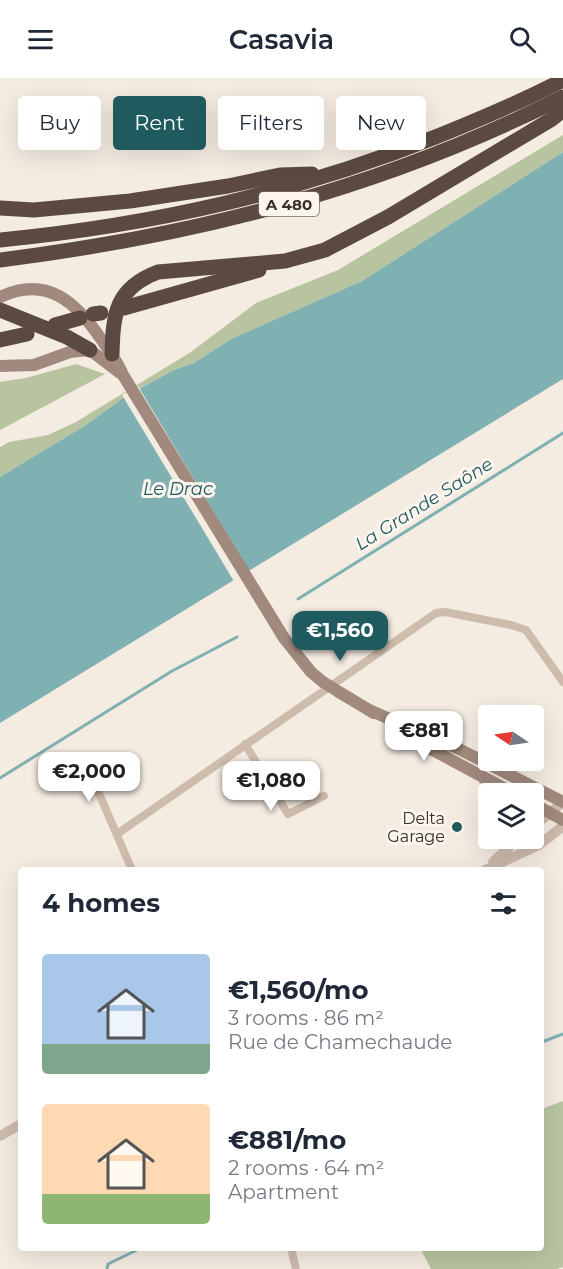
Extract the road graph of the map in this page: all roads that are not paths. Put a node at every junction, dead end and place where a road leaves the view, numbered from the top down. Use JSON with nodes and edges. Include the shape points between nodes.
{"nodes":[{"id":1,"x":563,"y":80,"type":"edge"},
{"id":2,"x":563,"y":97,"type":"edge"},
{"id":3,"x":563,"y":110,"type":"edge"},
{"id":4,"x":336,"y":174,"type":"junction"},
{"id":5,"x":0,"y":208,"type":"edge"},
{"id":6,"x":0,"y":240,"type":"edge"},
{"id":7,"x":0,"y":260,"type":"edge"},
{"id":8,"x":285,"y":261,"type":"junction"},
{"id":9,"x":0,"y":297,"type":"edge"},
{"id":10,"x":124,"y":308,"type":"dead end"},
{"id":11,"x":0,"y":310,"type":"edge"},
{"id":12,"x":91,"y":315,"type":"dead end"},
{"id":13,"x":55,"y":326,"type":"dead end"},
{"id":14,"x":27,"y":334,"type":"dead end"},
{"id":15,"x":0,"y":340,"type":"edge"},
{"id":16,"x":90,"y":350,"type":"junction"},
{"id":17,"x":112,"y":354,"type":"junction"},
{"id":18,"x":0,"y":366,"type":"edge"},
{"id":19,"x":123,"y":375,"type":"junction"},
{"id":20,"x":563,"y":682,"type":"edge"},
{"id":21,"x":369,"y":710,"type":"junction"},
{"id":22,"x":245,"y":744,"type":"junction"},
{"id":23,"x":85,"y":761,"type":"dead end"},
{"id":24,"x":462,"y":765,"type":"junction"},
{"id":25,"x":486,"y":783,"type":"edge"},
{"id":26,"x":494,"y":783,"type":"edge"},
{"id":27,"x":324,"y":796,"type":"dead end"},
{"id":28,"x":563,"y":802,"type":"edge"},
{"id":29,"x":544,"y":809,"type":"edge"},
{"id":30,"x":550,"y":812,"type":"junction"},
{"id":31,"x":544,"y":817,"type":"edge"},
{"id":32,"x":563,"y":820,"type":"edge"},
{"id":33,"x":563,"y":826,"type":"edge"},
{"id":34,"x":117,"y":834,"type":"junction"},
{"id":35,"x":507,"y":849,"type":"edge"},
{"id":36,"x":520,"y":849,"type":"edge"},
{"id":37,"x":521,"y":853,"type":"junction"},
{"id":38,"x":131,"y":867,"type":"edge"},
{"id":39,"x":487,"y":867,"type":"edge"},
{"id":40,"x":491,"y":867,"type":"edge"},
{"id":41,"x":18,"y":1126,"type":"edge"},
{"id":42,"x":0,"y":1136,"type":"edge"},
{"id":43,"x":292,"y":1251,"type":"edge"},
{"id":44,"x":296,"y":1269,"type":"edge"}],
"edges":[{"from":1,"to":4,"type":"highway","number":"A 480","via":[[479,120]]},
{"from":2,"to":7,"type":"highway","number":"A 480","via":[[437,153],[298,201],[158,236]]},
{"from":3,"to":8,"type":"highway","via":[[388,217],[326,250]]},
{"from":4,"to":5,"type":"highway","via":[[280,175],[130,201],[34,210]]},
{"from":4,"to":6,"type":"highway","number":"A 480","via":[[167,216]]},
{"from":8,"to":10,"type":"highway"},
{"from":8,"to":17,"type":"highway","via":[[158,272],[144,277],[117,305],[112,324]]},
{"from":9,"to":17,"type":"main road","via":[[40,290],[62,297],[79,309]]},
{"from":11,"to":16,"type":"highway"},
{"from":12,"to":13,"type":"highway"},
{"from":14,"to":15,"type":"highway"},
{"from":16,"to":18,"type":"main road","via":[[70,352],[34,365]]},
{"from":16,"to":19,"type":"main road"},
{"from":17,"to":19,"type":"main road"},
{"from":19,"to":21,"type":"main road","bridge":true,"via":[[284,638],[311,672]]},
{"from":20,"to":22,"type":"street","via":[[526,630],[436,613]]},
{"from":21,"to":24,"type":"main road"},
{"from":21,"to":28,"type":"main road","via":[[455,747]]},
{"from":22,"to":27,"type":"street","via":[[288,814]]},
{"from":22,"to":34,"type":"street"},
{"from":23,"to":34,"type":"street"},
{"from":24,"to":25,"type":"street"},
{"from":24,"to":26,"type":"main road"},
{"from":28,"to":30,"type":"street"},
{"from":29,"to":30,"type":"main road"},
{"from":30,"to":31,"type":"street"},
{"from":30,"to":32,"type":"main road"},
{"from":33,"to":37,"type":"street","via":[[539,845]]},
{"from":34,"to":38,"type":"street"},
{"from":35,"to":39,"type":"street"},
{"from":36,"to":37,"type":"street"},
{"from":37,"to":40,"type":"street"},
{"from":41,"to":42,"type":"street"},
{"from":43,"to":44,"type":"street"}]}
